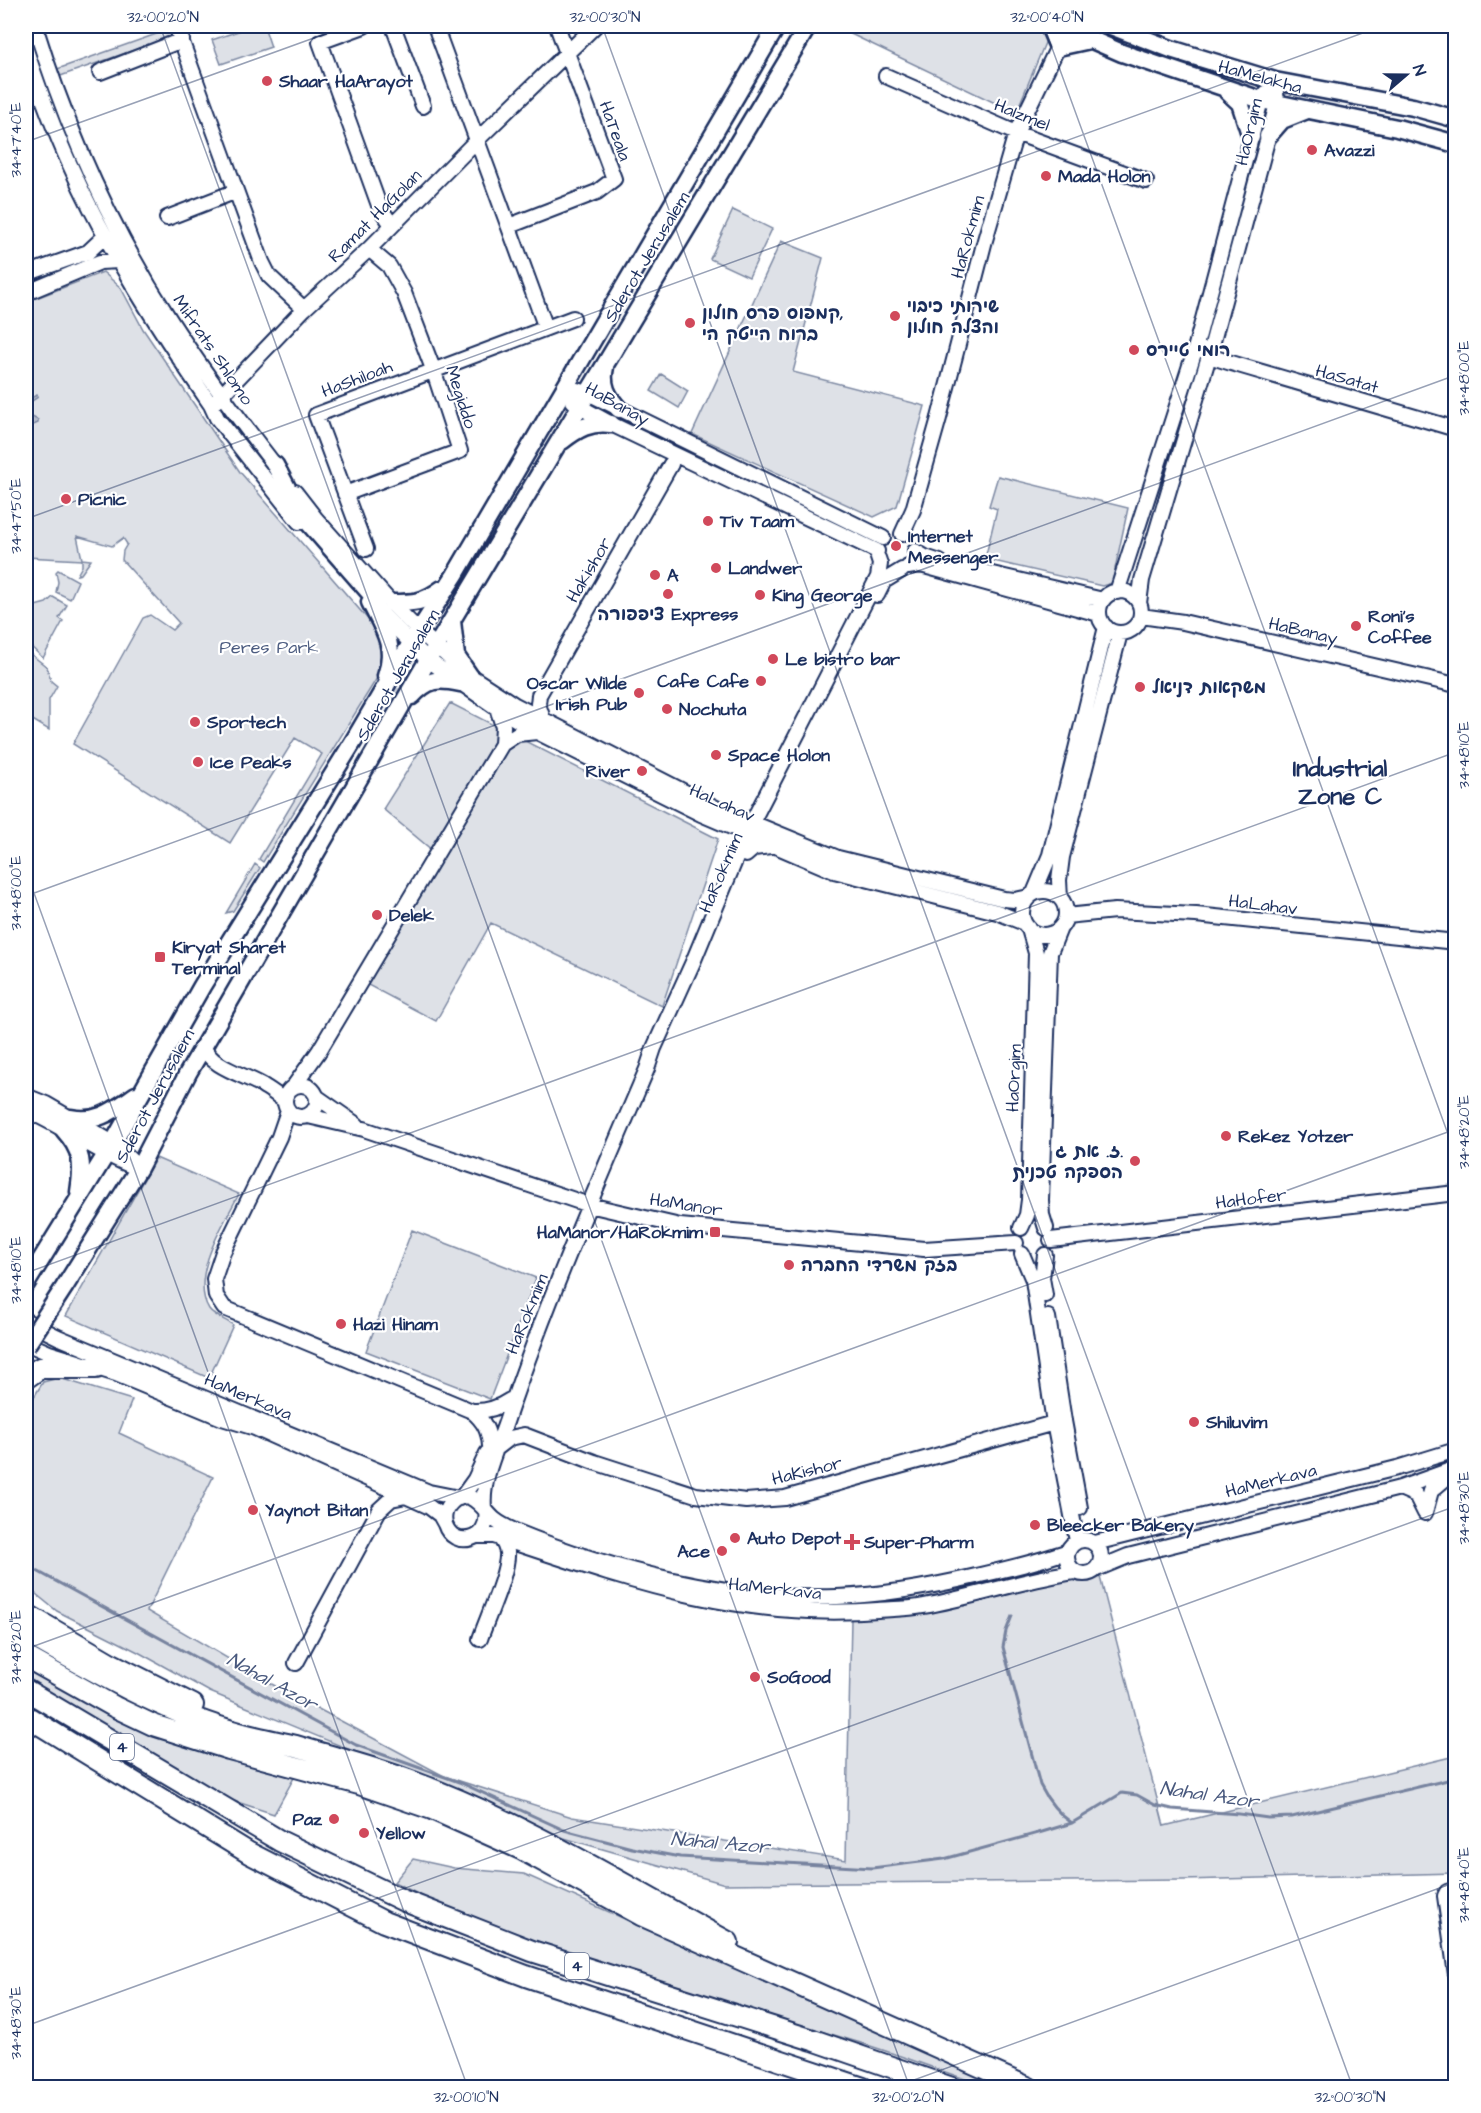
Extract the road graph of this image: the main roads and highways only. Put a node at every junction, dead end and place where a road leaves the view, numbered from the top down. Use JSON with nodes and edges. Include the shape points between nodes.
{"nodes":[{"id":1,"x":777,"y":26,"type":"edge"},
{"id":2,"x":808,"y":26,"type":"edge"},
{"id":3,"x":1049,"y":26,"type":"edge"},
{"id":4,"x":1111,"y":26,"type":"edge"},
{"id":5,"x":1065,"y":27,"type":"edge"},
{"id":6,"x":1090,"y":40,"type":"junction"},
{"id":7,"x":1224,"y":88,"type":"junction"},
{"id":8,"x":1307,"y":110,"type":"junction"},
{"id":9,"x":1455,"y":119,"type":"edge"},
{"id":10,"x":1455,"y":144,"type":"edge"},
{"id":11,"x":608,"y":360,"type":"junction"},
{"id":12,"x":555,"y":448,"type":"junction"},
{"id":13,"x":274,"y":465,"type":"road end"},
{"id":14,"x":454,"y":575,"type":"junction"},
{"id":15,"x":379,"y":602,"type":"junction"},
{"id":16,"x":452,"y":620,"type":"junction"},
{"id":17,"x":377,"y":703,"type":"junction"},
{"id":18,"x":393,"y":717,"type":"junction"},
{"id":19,"x":139,"y":1093,"type":"junction"},
{"id":20,"x":78,"y":1199,"type":"junction"},
{"id":21,"x":26,"y":1284,"type":"edge"},
{"id":22,"x":26,"y":1344,"type":"edge"},
{"id":23,"x":96,"y":1368,"type":"road end"},
{"id":24,"x":26,"y":1378,"type":"edge"},
{"id":25,"x":26,"y":1614,"type":"edge"},
{"id":26,"x":26,"y":1633,"type":"edge"},
{"id":27,"x":26,"y":1657,"type":"edge"},
{"id":28,"x":26,"y":1690,"type":"edge"},
{"id":29,"x":26,"y":1716,"type":"edge"},
{"id":30,"x":296,"y":1746,"type":"junction"},
{"id":31,"x":830,"y":1998,"type":"junction"},
{"id":32,"x":863,"y":2088,"type":"edge"},
{"id":33,"x":952,"y":2088,"type":"edge"},
{"id":34,"x":1029,"y":2088,"type":"edge"}],
"edges":[{"from":1,"to":14,"type":"main road","name":"Sderot Jerusalem"},
{"from":2,"to":11,"type":"main road","name":"Sderot Jerusalem"},
{"from":3,"to":6,"type":"main road","via":[[1058,47]]},
{"from":4,"to":9,"type":"main road","name":"HaMelakha","via":[[1171,50],[1275,81],[1413,107]]},
{"from":5,"to":6,"type":"main road","name":"HaMelakha"},
{"from":6,"to":7,"type":"main road","name":"HaMelakha"},
{"from":7,"to":8,"type":"main road","name":"HaMelakha"},
{"from":7,"to":8,"type":"main road","via":[[1239,103],[1259,136],[1282,120]]},
{"from":8,"to":10,"type":"main road","name":"HaMelakha"},
{"from":11,"to":12,"type":"main road","name":"Sderot Jerusalem"},
{"from":11,"to":12,"type":"main road","via":[[603,382],[615,416],[574,431]]},
{"from":12,"to":16,"type":"main road","name":"Sderot Jerusalem"},
{"from":13,"to":15,"type":"main road","via":[[301,514]]},
{"from":14,"to":15,"type":"main road","via":[[442,589],[418,603]]},
{"from":14,"to":17,"type":"main road","name":"Sderot Jerusalem"},
{"from":15,"to":17,"type":"main road","via":[[391,648]]},
{"from":16,"to":18,"type":"main road","name":"Sderot Jerusalem"},
{"from":16,"to":18,"type":"main road","via":[[453,645],[464,679],[437,679],[425,685]]},
{"from":17,"to":19,"type":"main road","name":"Sderot Jerusalem"},
{"from":18,"to":22,"type":"main road","name":"Sderot Jerusalem","bridge":true,"via":[[188,1073],[139,1168]]},
{"from":19,"to":20,"type":"main road","name":"Sderot Jerusalem"},
{"from":19,"to":20,"type":"main road","via":[[99,1117],[68,1124],[81,1161]]},
{"from":20,"to":21,"type":"main road","name":"Sderot Jerusalem"},
{"from":23,"to":24,"type":"highway","via":[[40,1368]]},
{"from":25,"to":30,"type":"highway","via":[[137,1678]]},
{"from":26,"to":30,"type":"highway","via":[[112,1683],[150,1700],[230,1731]]},
{"from":27,"to":31,"type":"highway","via":[[153,1725],[432,1809],[521,1849],[641,1915]]},
{"from":28,"to":33,"type":"highway","number":"4","via":[[279,1840],[402,1900],[532,1952]]},
{"from":29,"to":32,"type":"highway","number":"4","via":[[249,1853],[384,1922],[526,1976]]},
{"from":30,"to":31,"type":"highway","via":[[408,1780],[558,1847]]},
{"from":31,"to":34,"type":"highway"}]}
